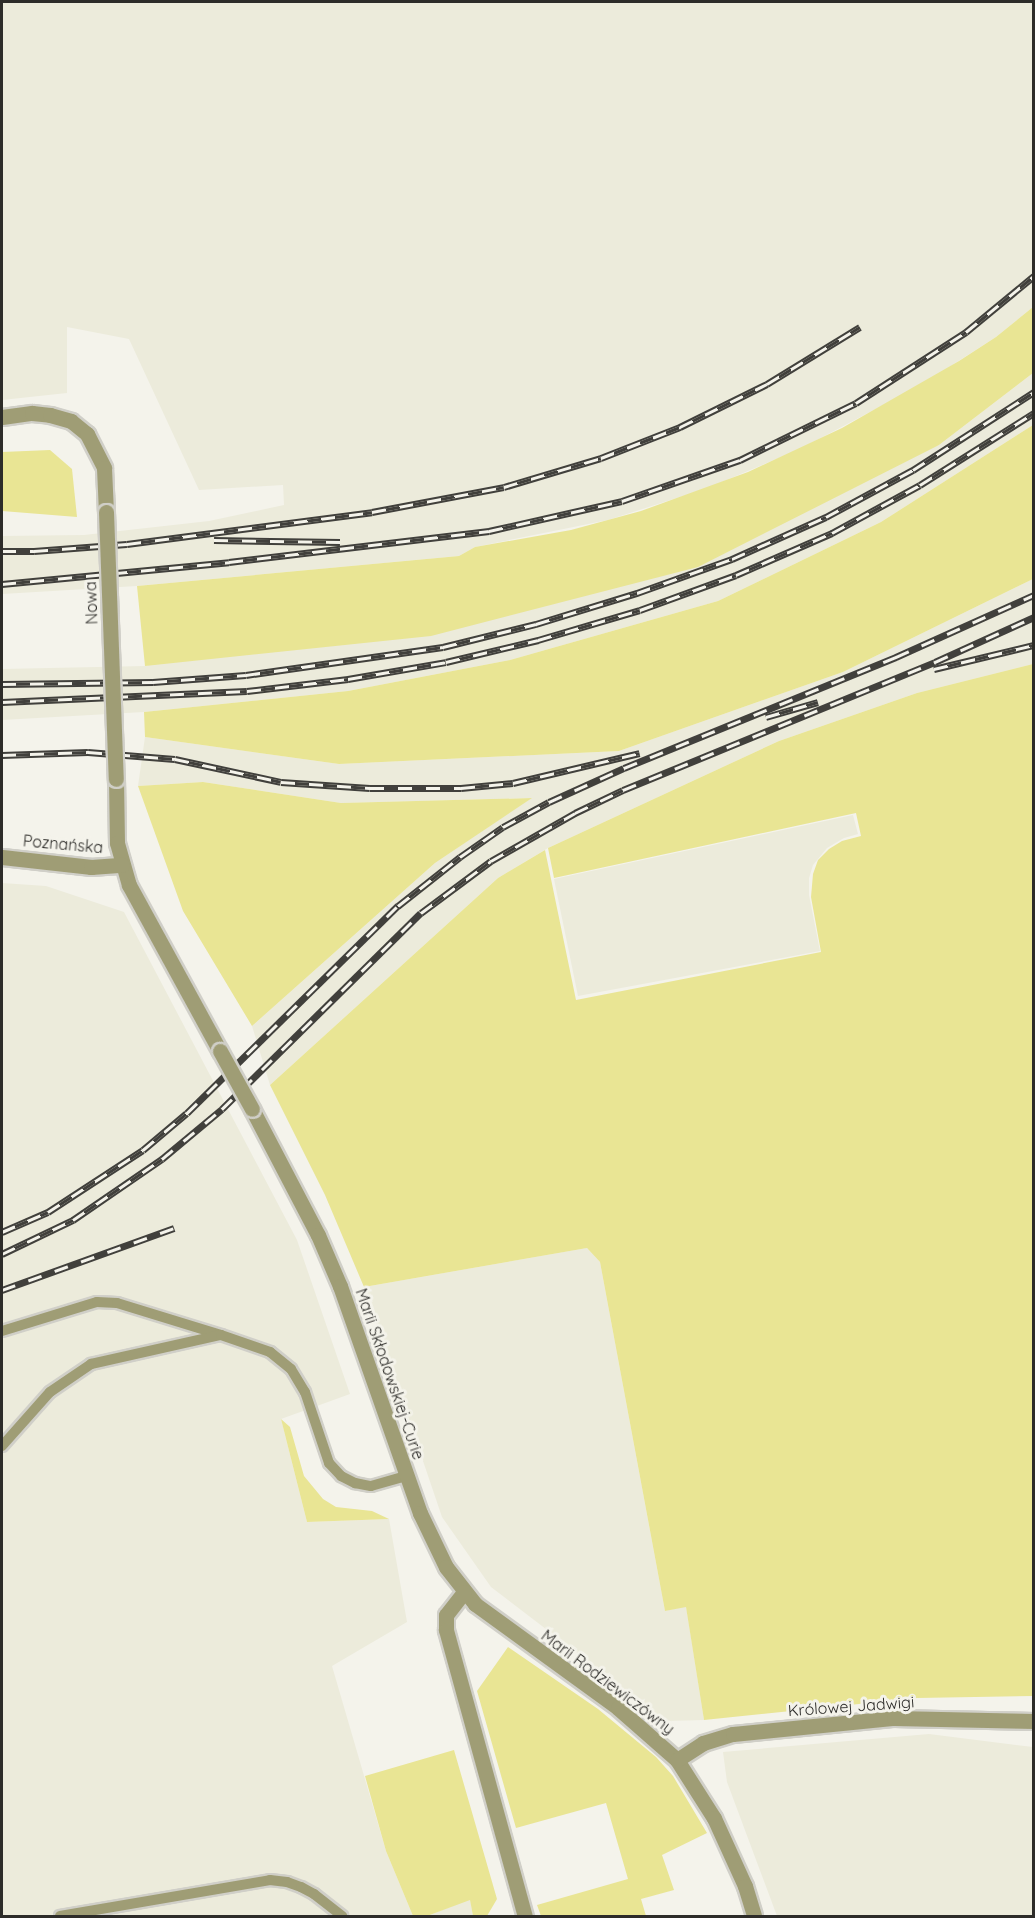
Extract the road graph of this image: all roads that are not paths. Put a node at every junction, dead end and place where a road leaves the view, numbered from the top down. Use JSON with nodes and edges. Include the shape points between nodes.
{"nodes":[{"id":1,"x":2,"y":417,"type":"edge"},
{"id":2,"x":2,"y":857,"type":"edge"},
{"id":3,"x":122,"y":865,"type":"junction"},
{"id":4,"x":2,"y":1331,"type":"edge"},
{"id":5,"x":221,"y":1335,"type":"junction"},
{"id":6,"x":2,"y":1446,"type":"edge"},
{"id":7,"x":406,"y":1476,"type":"junction"},
{"id":8,"x":464,"y":1592,"type":"junction"},
{"id":9,"x":1034,"y":1721,"type":"edge"},
{"id":10,"x":677,"y":1760,"type":"junction"},
{"id":11,"x":60,"y":1917,"type":"edge"},
{"id":12,"x":342,"y":1917,"type":"edge"},
{"id":13,"x":525,"y":1917,"type":"edge"},
{"id":14,"x":754,"y":1917,"type":"edge"}],
"edges":[{"from":1,"to":3,"type":"street","name":"Nowa","bridge":true,"via":[[32,413],[71,421],[87,434],[104,468],[117,843]]},
{"from":2,"to":3,"type":"street","name":"Poznańska","via":[[91,867]]},
{"from":3,"to":7,"type":"street","name":"Marii Skłodowskiej-Curie","bridge":true,"via":[[129,885],[303,1205],[340,1286]]},
{"from":4,"to":5,"type":"lane","via":[[97,1302],[117,1303]]},
{"from":5,"to":6,"type":"lane","via":[[91,1364],[50,1392]]},
{"from":5,"to":7,"type":"lane","via":[[270,1352],[291,1369],[305,1392],[329,1463],[341,1476],[371,1486]]},
{"from":7,"to":8,"type":"street","name":"Marii Skłodowskiej-Curie","via":[[431,1538]]},
{"from":8,"to":10,"type":"street","name":"Marii Rodziewiczówny","via":[[475,1605],[644,1728]]},
{"from":8,"to":13,"type":"street","via":[[446,1615],[446,1630]]},
{"from":9,"to":10,"type":"street","name":"Królowej Jadwigi","via":[[894,1718],[733,1734],[703,1743]]},
{"from":10,"to":14,"type":"street","name":"Marii Rodziewiczówny","via":[[714,1818],[741,1876]]},
{"from":11,"to":12,"type":"lane","via":[[270,1880],[308,1891]]}]}
